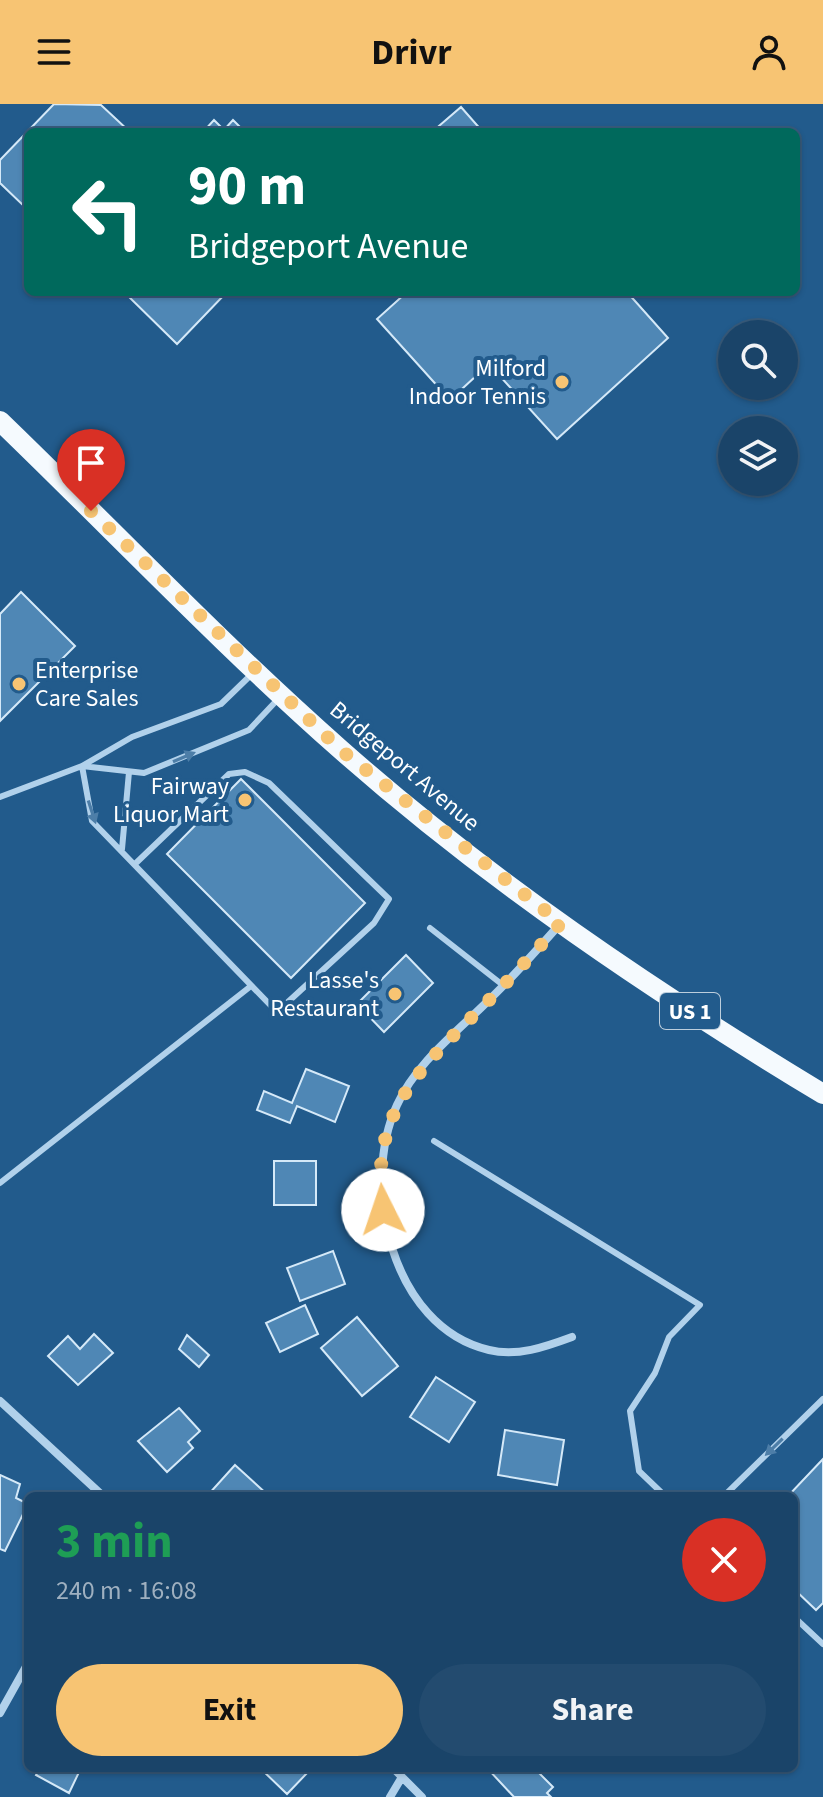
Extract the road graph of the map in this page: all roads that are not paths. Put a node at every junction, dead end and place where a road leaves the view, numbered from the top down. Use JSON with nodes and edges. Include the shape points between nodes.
{"nodes":[{"id":1,"x":0,"y":421,"type":"edge"},
{"id":2,"x":256,"y":670,"type":"junction"},
{"id":3,"x":283,"y":695,"type":"junction"},
{"id":4,"x":82,"y":766,"type":"junction"},
{"id":5,"x":129,"y":772,"type":"junction"},
{"id":6,"x":0,"y":797,"type":"edge"},
{"id":7,"x":122,"y":849,"type":"junction"},
{"id":8,"x":136,"y":863,"type":"junction"},
{"id":9,"x":561,"y":923,"type":"junction"},
{"id":10,"x":430,"y":928,"type":"dead end"},
{"id":11,"x":251,"y":986,"type":"junction"},
{"id":12,"x":504,"y":986,"type":"junction"},
{"id":13,"x":823,"y":1094,"type":"edge"},
{"id":14,"x":434,"y":1141,"type":"dead end"},
{"id":15,"x":0,"y":1183,"type":"edge"},
{"id":16,"x":572,"y":1337,"type":"dead end"},
{"id":17,"x":823,"y":1399,"type":"edge"},
{"id":18,"x":0,"y":1401,"type":"edge"},
{"id":19,"x":99,"y":1492,"type":"edge"},
{"id":20,"x":661,"y":1492,"type":"edge"},
{"id":21,"x":728,"y":1492,"type":"edge"},
{"id":22,"x":798,"y":1621,"type":"edge"},
{"id":23,"x":823,"y":1644,"type":"edge"},
{"id":24,"x":24,"y":1670,"type":"edge"},
{"id":25,"x":0,"y":1713,"type":"edge"},
{"id":26,"x":397,"y":1772,"type":"edge"},
{"id":27,"x":402,"y":1777,"type":"junction"},
{"id":28,"x":390,"y":1797,"type":"edge"},
{"id":29,"x":422,"y":1797,"type":"edge"}],
"edges":[{"from":1,"to":2,"type":"main road","name":"Bridgeport Avenue","number":"US 1"},
{"from":2,"to":3,"type":"main road","name":"Bridgeport Avenue","number":"US 1"},
{"from":2,"to":4,"type":"lane","via":[[221,704],[132,737]]},
{"from":5,"to":3,"type":"lane","one_way":true,"via":[[144,773],[249,730]]},
{"from":3,"to":9,"type":"main road","name":"Bridgeport Avenue","number":"US 1","via":[[342,751]]},
{"from":4,"to":5,"type":"lane"},
{"from":4,"to":6,"type":"lane"},
{"from":4,"to":7,"type":"lane","one_way":true,"via":[[92,821]]},
{"from":5,"to":7,"type":"lane"},
{"from":7,"to":8,"type":"lane"},
{"from":8,"to":11,"type":"lane"},
{"from":8,"to":11,"type":"lane","via":[[229,774],[245,772],[269,783],[389,899],[374,923],[277,1012]]},
{"from":9,"to":12,"type":"street"},
{"from":9,"to":13,"type":"main road","name":"Bridgeport Avenue","number":"US 1"},
{"from":10,"to":12,"type":"lane"},
{"from":11,"to":15,"type":"lane"},
{"from":12,"to":16,"type":"street","via":[[419,1069],[398,1102],[380,1168],[386,1228],[418,1299],[469,1343],[520,1352]]},
{"from":14,"to":20,"type":"lane","via":[[700,1305],[669,1337],[655,1373],[630,1411],[639,1471]]},
{"from":17,"to":21,"type":"lane","one_way":true},
{"from":18,"to":19,"type":"street"},
{"from":22,"to":23,"type":"lane"},
{"from":24,"to":25,"type":"street"},
{"from":26,"to":27,"type":"street"},
{"from":27,"to":28,"type":"street"},
{"from":27,"to":29,"type":"street"}]}
